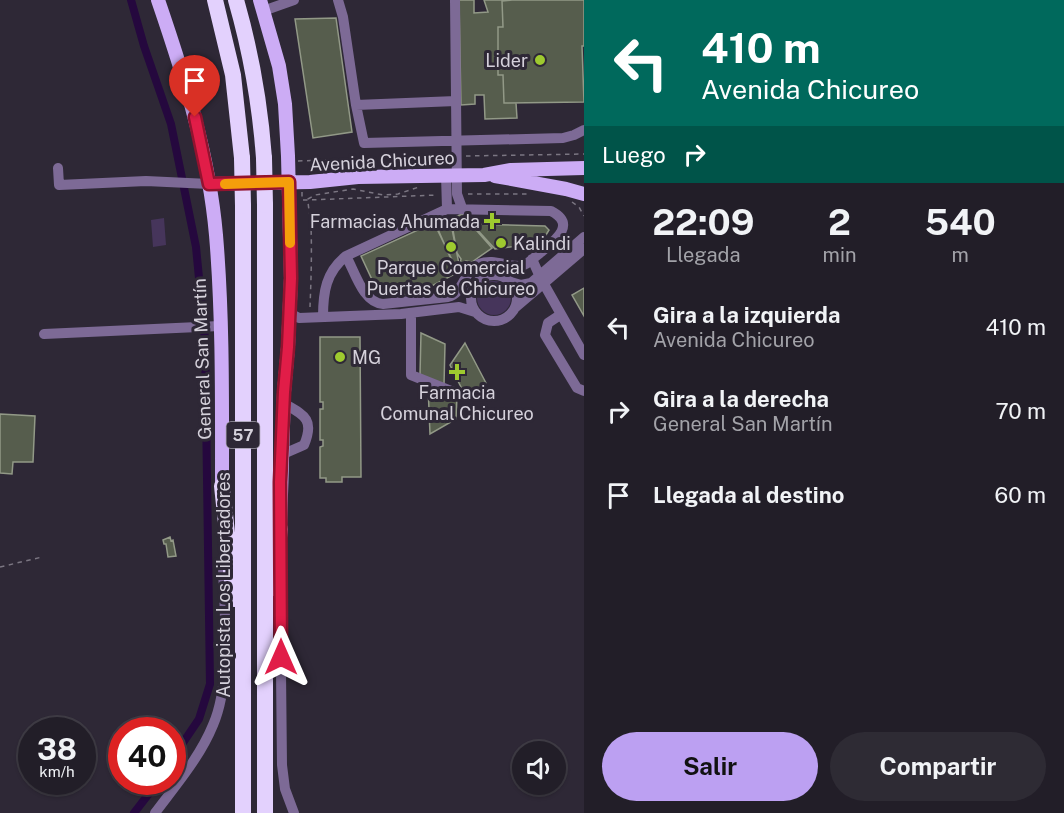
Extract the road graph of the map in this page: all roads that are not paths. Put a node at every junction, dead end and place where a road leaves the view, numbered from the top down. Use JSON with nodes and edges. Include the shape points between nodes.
{"nodes":[{"id":1,"x":158,"y":0,"type":"edge"},
{"id":2,"x":214,"y":0,"type":"edge"},
{"id":3,"x":236,"y":0,"type":"edge"},
{"id":4,"x":293,"y":0,"type":"edge"},
{"id":5,"x":338,"y":0,"type":"edge"},
{"id":6,"x":453,"y":0,"type":"edge"},
{"id":7,"x":262,"y":5,"type":"edge"},
{"id":8,"x":454,"y":101,"type":"junction"},
{"id":9,"x":356,"y":105,"type":"junction"},
{"id":10,"x":584,"y":130,"type":"edge"},
{"id":11,"x":454,"y":141,"type":"junction"},
{"id":12,"x":57,"y":168,"type":"dead end"},
{"id":13,"x":584,"y":168,"type":"edge"},
{"id":14,"x":484,"y":175,"type":"junction"},
{"id":15,"x":450,"y":178,"type":"junction"},
{"id":16,"x":289,"y":182,"type":"junction"},
{"id":17,"x":209,"y":184,"type":"junction"},
{"id":18,"x":580,"y":199,"type":"edge"},
{"id":19,"x":462,"y":208,"type":"junction"},
{"id":20,"x":447,"y":209,"type":"junction"},
{"id":21,"x":584,"y":237,"type":"edge"},
{"id":22,"x":584,"y":249,"type":"edge"},
{"id":23,"x":346,"y":256,"type":"junction"},
{"id":24,"x":532,"y":259,"type":"junction"},
{"id":25,"x":541,"y":280,"type":"junction"},
{"id":26,"x":511,"y":282,"type":"junction"},
{"id":27,"x":471,"y":293,"type":"junction"},
{"id":28,"x":453,"y":307,"type":"junction"},
{"id":29,"x":516,"y":307,"type":"junction"},
{"id":30,"x":475,"y":312,"type":"junction"},
{"id":31,"x":411,"y":314,"type":"junction"},
{"id":32,"x":560,"y":315,"type":"junction"},
{"id":33,"x":323,"y":317,"type":"junction"},
{"id":34,"x":292,"y":318,"type":"junction"},
{"id":35,"x":220,"y":326,"type":"junction"},
{"id":36,"x":44,"y":334,"type":"dead end"},
{"id":37,"x":584,"y":355,"type":"edge"},
{"id":38,"x":584,"y":391,"type":"edge"},
{"id":39,"x":456,"y":393,"type":"dead end"},
{"id":40,"x":283,"y":404,"type":"junction"},
{"id":41,"x":281,"y":456,"type":"junction"},
{"id":42,"x":222,"y":486,"type":"junction"},
{"id":43,"x":280,"y":529,"type":"junction"},
{"id":44,"x":243,"y":664,"type":"junction"},
{"id":45,"x":264,"y":669,"type":"junction"},
{"id":46,"x":265,"y":810,"type":"edge"},
{"id":47,"x":155,"y":813,"type":"edge"},
{"id":48,"x":243,"y":813,"type":"edge"},
{"id":49,"x":294,"y":813,"type":"edge"}],
"edges":[{"from":1,"to":17,"type":"main road","name":"General San Martín","via":[[191,100]]},
{"from":2,"to":44,"type":"highway","name":"Autopista Los Libertadores","number":"57","bridge":true,"via":[[233,75],[242,158]]},
{"from":3,"to":45,"type":"highway","number":"57","bridge":true,"via":[[256,86],[264,158]]},
{"from":4,"to":7,"type":"street"},
{"from":5,"to":9,"type":"street"},
{"from":6,"to":8,"type":"street"},
{"from":7,"to":16,"type":"main road","via":[[285,104]]},
{"from":8,"to":9,"type":"street"},
{"from":8,"to":11,"type":"street"},
{"from":9,"to":11,"type":"street","via":[[364,143]]},
{"from":10,"to":11,"type":"street","via":[[563,138]]},
{"from":11,"to":15,"type":"street"},
{"from":12,"to":17,"type":"street","via":[[59,185],[146,181]]},
{"from":13,"to":14,"type":"main road","name":"Avenida Chicureo","via":[[511,170]]},
{"from":14,"to":15,"type":"main road","name":"Avenida Chicureo"},
{"from":14,"to":18,"type":"main road","name":"Avenida Chicureo","via":[[566,189]]},
{"from":15,"to":16,"type":"main road","name":"Avenida Chicureo","via":[[358,177]]},
{"from":15,"to":19,"type":"street"},
{"from":15,"to":20,"type":"street"},
{"from":16,"to":17,"type":"main road","name":"Avenida Chicureo"},
{"from":16,"to":34,"type":"main road"},
{"from":17,"to":35,"type":"main road","name":"General San Martín"},
{"from":19,"to":20,"type":"street"},
{"from":19,"to":24,"type":"street","via":[[555,213],[562,222],[560,236]]},
{"from":20,"to":23,"type":"street"},
{"from":21,"to":25,"type":"street"},
{"from":22,"to":25,"type":"street"},
{"from":23,"to":24,"type":"street","via":[[369,299],[383,304],[453,296],[470,271],[480,264],[495,261],[520,266]]},
{"from":23,"to":33,"type":"street","via":[[327,280]]},
{"from":24,"to":25,"type":"street"},
{"from":25,"to":26,"type":"street","via":[[526,285]]},
{"from":25,"to":29,"type":"street"},
{"from":25,"to":32,"type":"street"},
{"from":26,"to":27,"type":"street","via":[[499,275],[485,276]]},
{"from":26,"to":29,"type":"street","via":[[517,291]]},
{"from":27,"to":28,"type":"street"},
{"from":27,"to":30,"type":"street"},
{"from":28,"to":30,"type":"street"},
{"from":28,"to":31,"type":"street"},
{"from":29,"to":30,"type":"street","via":[[507,318],[498,321],[488,321]]},
{"from":31,"to":33,"type":"street"},
{"from":31,"to":39,"type":"street","via":[[411,375]]},
{"from":32,"to":37,"type":"street"},
{"from":32,"to":38,"type":"street","via":[[548,323],[545,335],[577,388]]},
{"from":33,"to":34,"type":"street"},
{"from":34,"to":40,"type":"main road"},
{"from":35,"to":36,"type":"street"},
{"from":35,"to":42,"type":"main road","name":"General San Martín"},
{"from":40,"to":41,"type":"main road"},
{"from":40,"to":41,"type":"street","via":[[304,415],[308,429],[304,445]]},
{"from":41,"to":43,"type":"main road"},
{"from":42,"to":44,"type":"highway"},
{"from":42,"to":47,"type":"street","name":"General San Martín","via":[[225,638],[220,703],[201,748]]},
{"from":43,"to":45,"type":"highway"},
{"from":43,"to":49,"type":"street","via":[[281,758],[285,789]]},
{"from":44,"to":48,"type":"highway","name":"Autopista Los Libertadores","number":"57"},
{"from":45,"to":46,"type":"highway","number":"57"}]}
